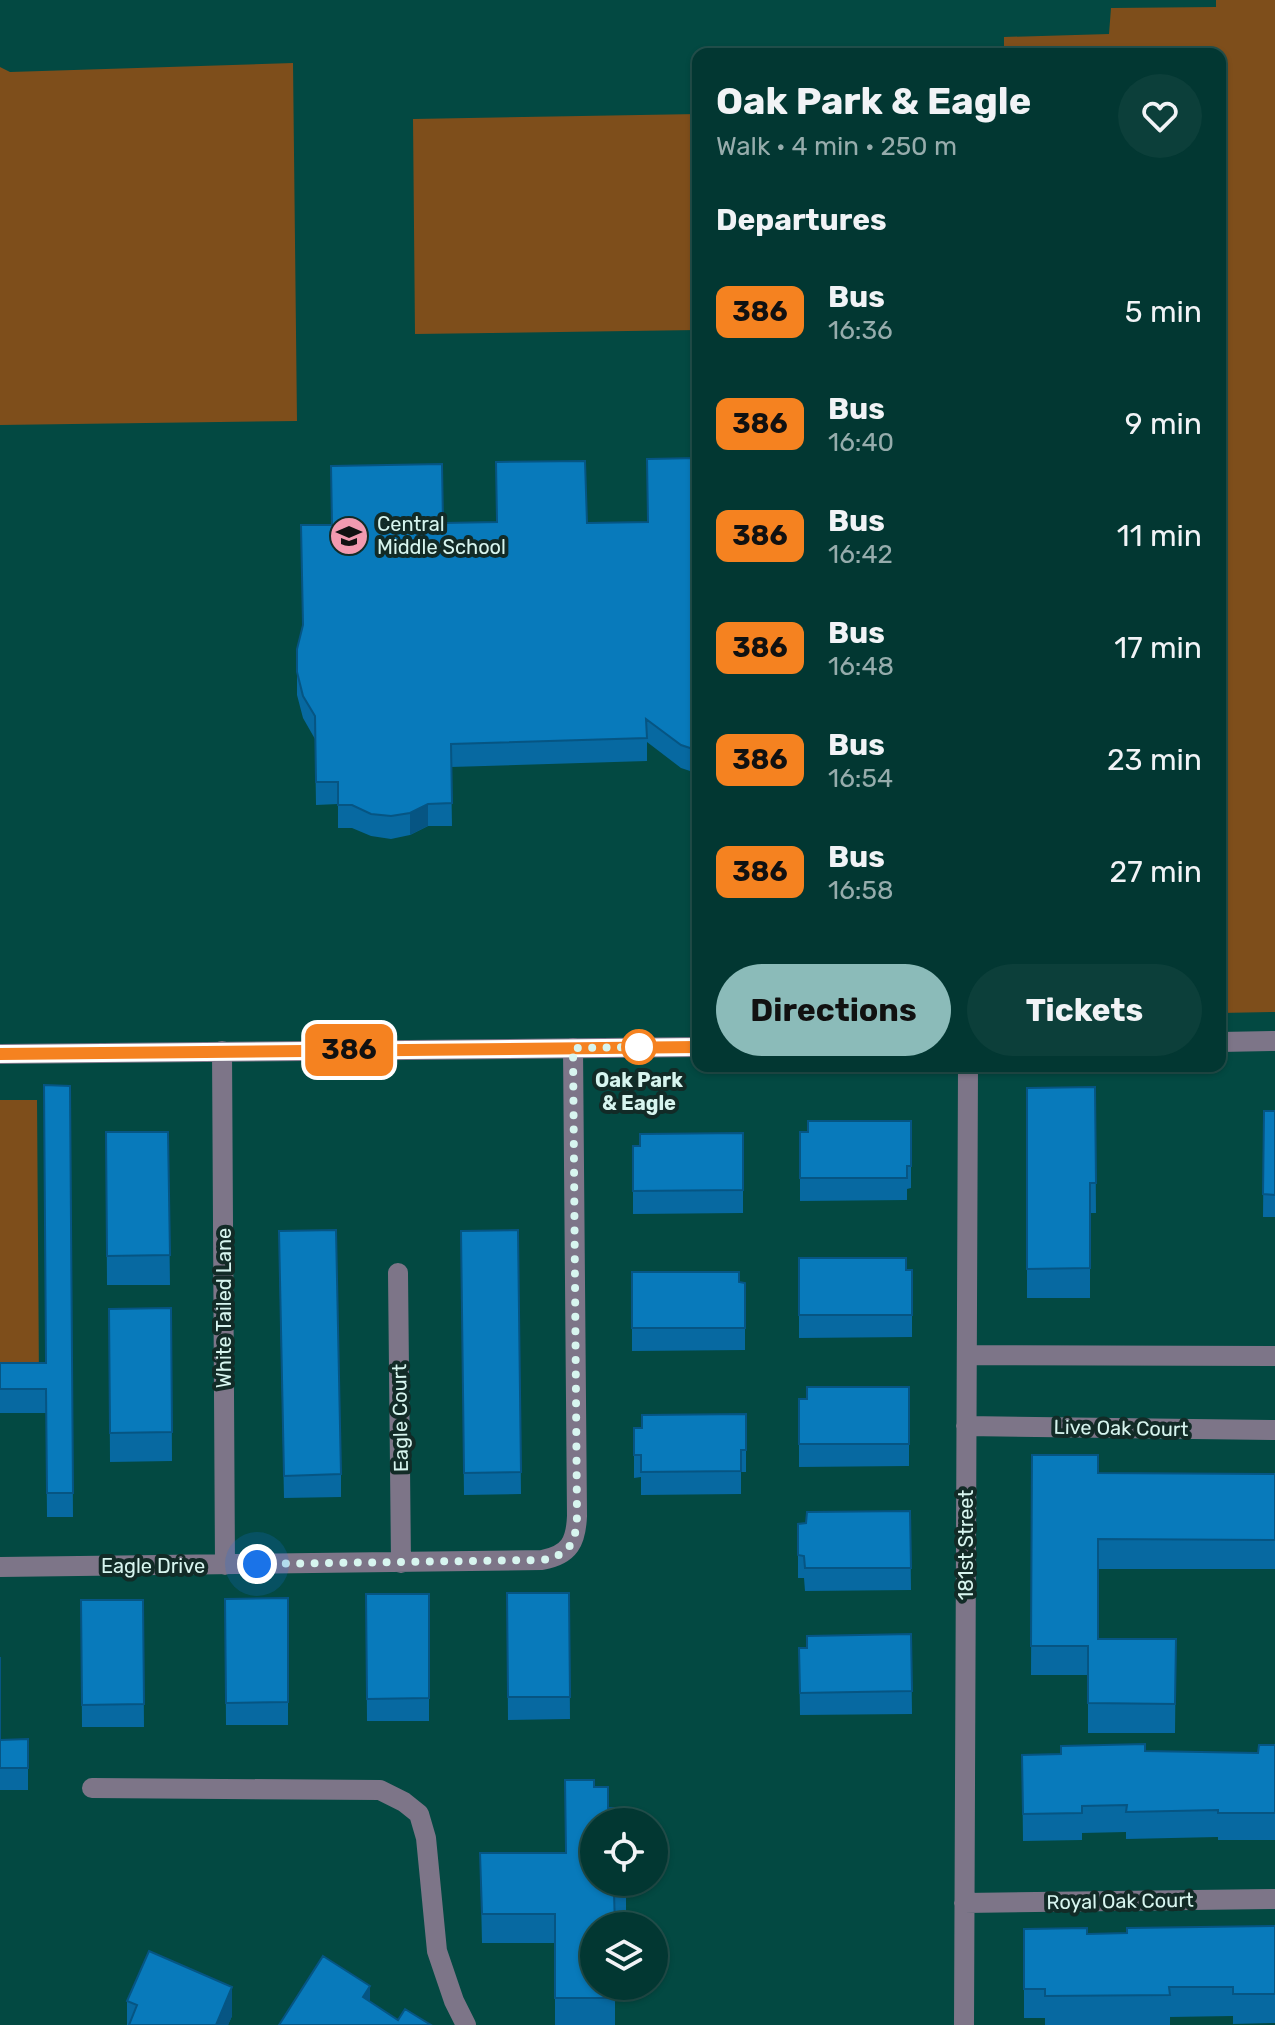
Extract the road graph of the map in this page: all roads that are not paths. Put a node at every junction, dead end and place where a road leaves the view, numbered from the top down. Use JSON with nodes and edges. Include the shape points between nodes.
{"nodes":[{"id":1,"x":1275,"y":1041,"type":"edge"},
{"id":2,"x":1226,"y":1042,"type":"edge"},
{"id":3,"x":692,"y":1047,"type":"edge"},
{"id":4,"x":573,"y":1048,"type":"junction"},
{"id":5,"x":222,"y":1051,"type":"junction"},
{"id":6,"x":0,"y":1054,"type":"edge"},
{"id":7,"x":968,"y":1072,"type":"edge"},
{"id":8,"x":398,"y":1273,"type":"dead end"},
{"id":9,"x":967,"y":1355,"type":"junction"},
{"id":10,"x":1275,"y":1356,"type":"edge"},
{"id":11,"x":966,"y":1426,"type":"junction"},
{"id":12,"x":1275,"y":1430,"type":"edge"},
{"id":13,"x":401,"y":1563,"type":"junction"},
{"id":14,"x":225,"y":1565,"type":"junction"},
{"id":15,"x":0,"y":1567,"type":"edge"},
{"id":16,"x":92,"y":1788,"type":"dead end"},
{"id":17,"x":1275,"y":1899,"type":"edge"},
{"id":18,"x":964,"y":1903,"type":"junction"},
{"id":19,"x":466,"y":2025,"type":"edge"},
{"id":20,"x":964,"y":2025,"type":"edge"}],
"edges":[{"from":1,"to":2,"type":"street"},
{"from":3,"to":4,"type":"street"},
{"from":4,"to":5,"type":"street"},
{"from":4,"to":13,"type":"street","name":"Eagle Drive","via":[[576,1534],[567,1551],[555,1558]]},
{"from":5,"to":6,"type":"street"},
{"from":5,"to":14,"type":"street","name":"White Tailed Lane"},
{"from":7,"to":9,"type":"street","name":"181st Street"},
{"from":8,"to":13,"type":"street","name":"Eagle Court"},
{"from":9,"to":10,"type":"street"},
{"from":9,"to":11,"type":"street","name":"181st Street"},
{"from":11,"to":12,"type":"street","name":"Live Oak Court"},
{"from":11,"to":18,"type":"street","name":"181st Street"},
{"from":13,"to":14,"type":"street","name":"Eagle Drive"},
{"from":14,"to":15,"type":"street","name":"Eagle Drive"},
{"from":16,"to":19,"type":"street","via":[[380,1790],[404,1802],[419,1814],[426,1838],[437,1951]]},
{"from":17,"to":18,"type":"street","name":"Royal Oak Court"},
{"from":18,"to":20,"type":"street","name":"181st Street"}]}
